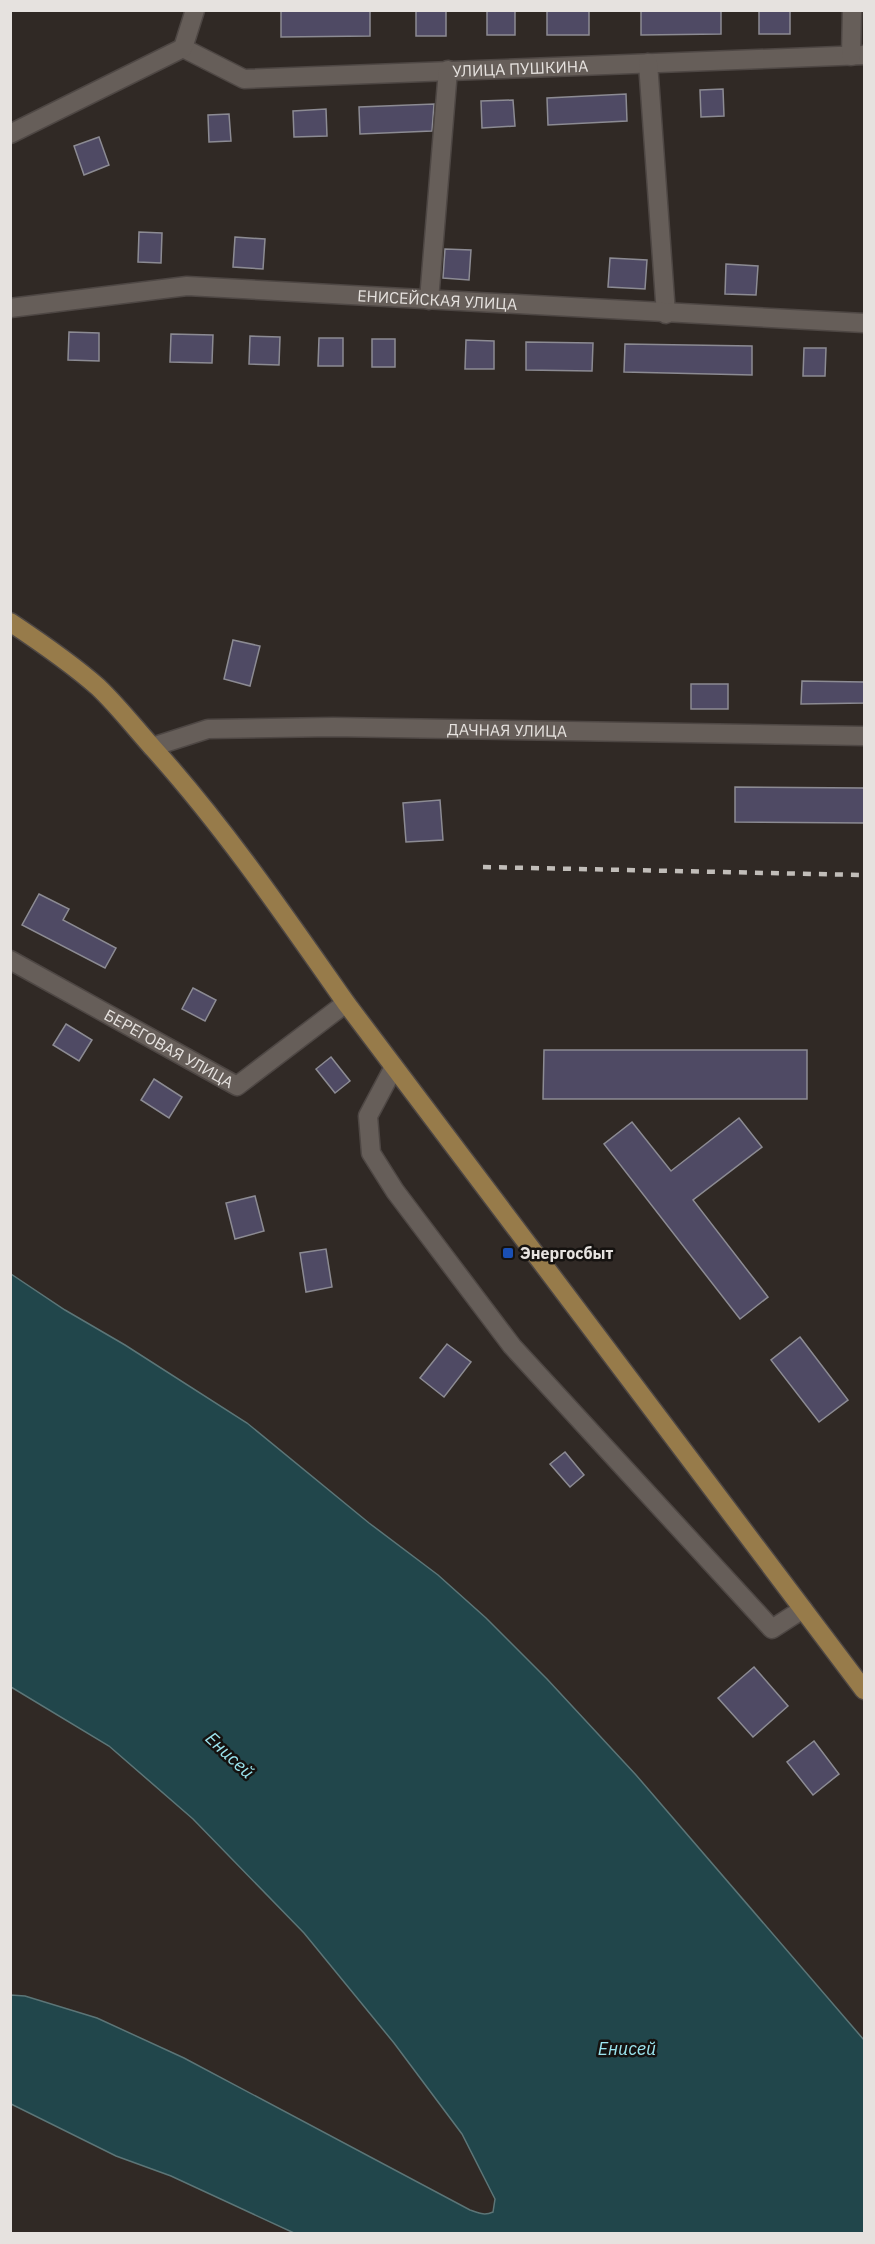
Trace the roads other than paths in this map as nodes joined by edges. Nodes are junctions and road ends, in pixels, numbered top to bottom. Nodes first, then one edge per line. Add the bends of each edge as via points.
1 (195, 10) edge
2 (852, 10) edge
3 (183, 48) junction
4 (858, 56) edge
5 (648, 63) junction
6 (448, 70) junction
7 (10, 134) edge
8 (429, 300) junction
9 (10, 308) edge
10 (666, 314) junction
11 (864, 323) edge
12 (10, 622) edge
13 (864, 736) edge
14 (152, 747) junction
15 (10, 960) edge
16 (346, 1003) junction
17 (394, 1067) junction
18 (803, 1609) junction
19 (864, 1690) edge

1 - 3 street
2 - 4 street
3 - 6 street, УЛИЦА ПУШКИНА via 244,79
3 - 7 street
4 - 5 street, УЛИЦА ПУШКИНА
5 - 6 street, УЛИЦА ПУШКИНА
5 - 10 street
6 - 8 street
8 - 9 street, ЕНИСЕЙСКАЯ УЛИЦА via 187,286
8 - 10 street, ЕНИСЕЙСКАЯ УЛИЦА
10 - 11 street, ЕНИСЕЙСКАЯ УЛИЦА
12 - 14 main road via 99,688
13 - 14 street, ДАЧНАЯ УЛИЦА via 255,728 208,729
14 - 16 main road via 215,821
15 - 16 street, БЕРЕГОВАЯ УЛИЦА via 237,1086
16 - 17 main road
17 - 18 main road
17 - 18 street via 368,1116 371,1154 498,1328 772,1629
18 - 19 main road

